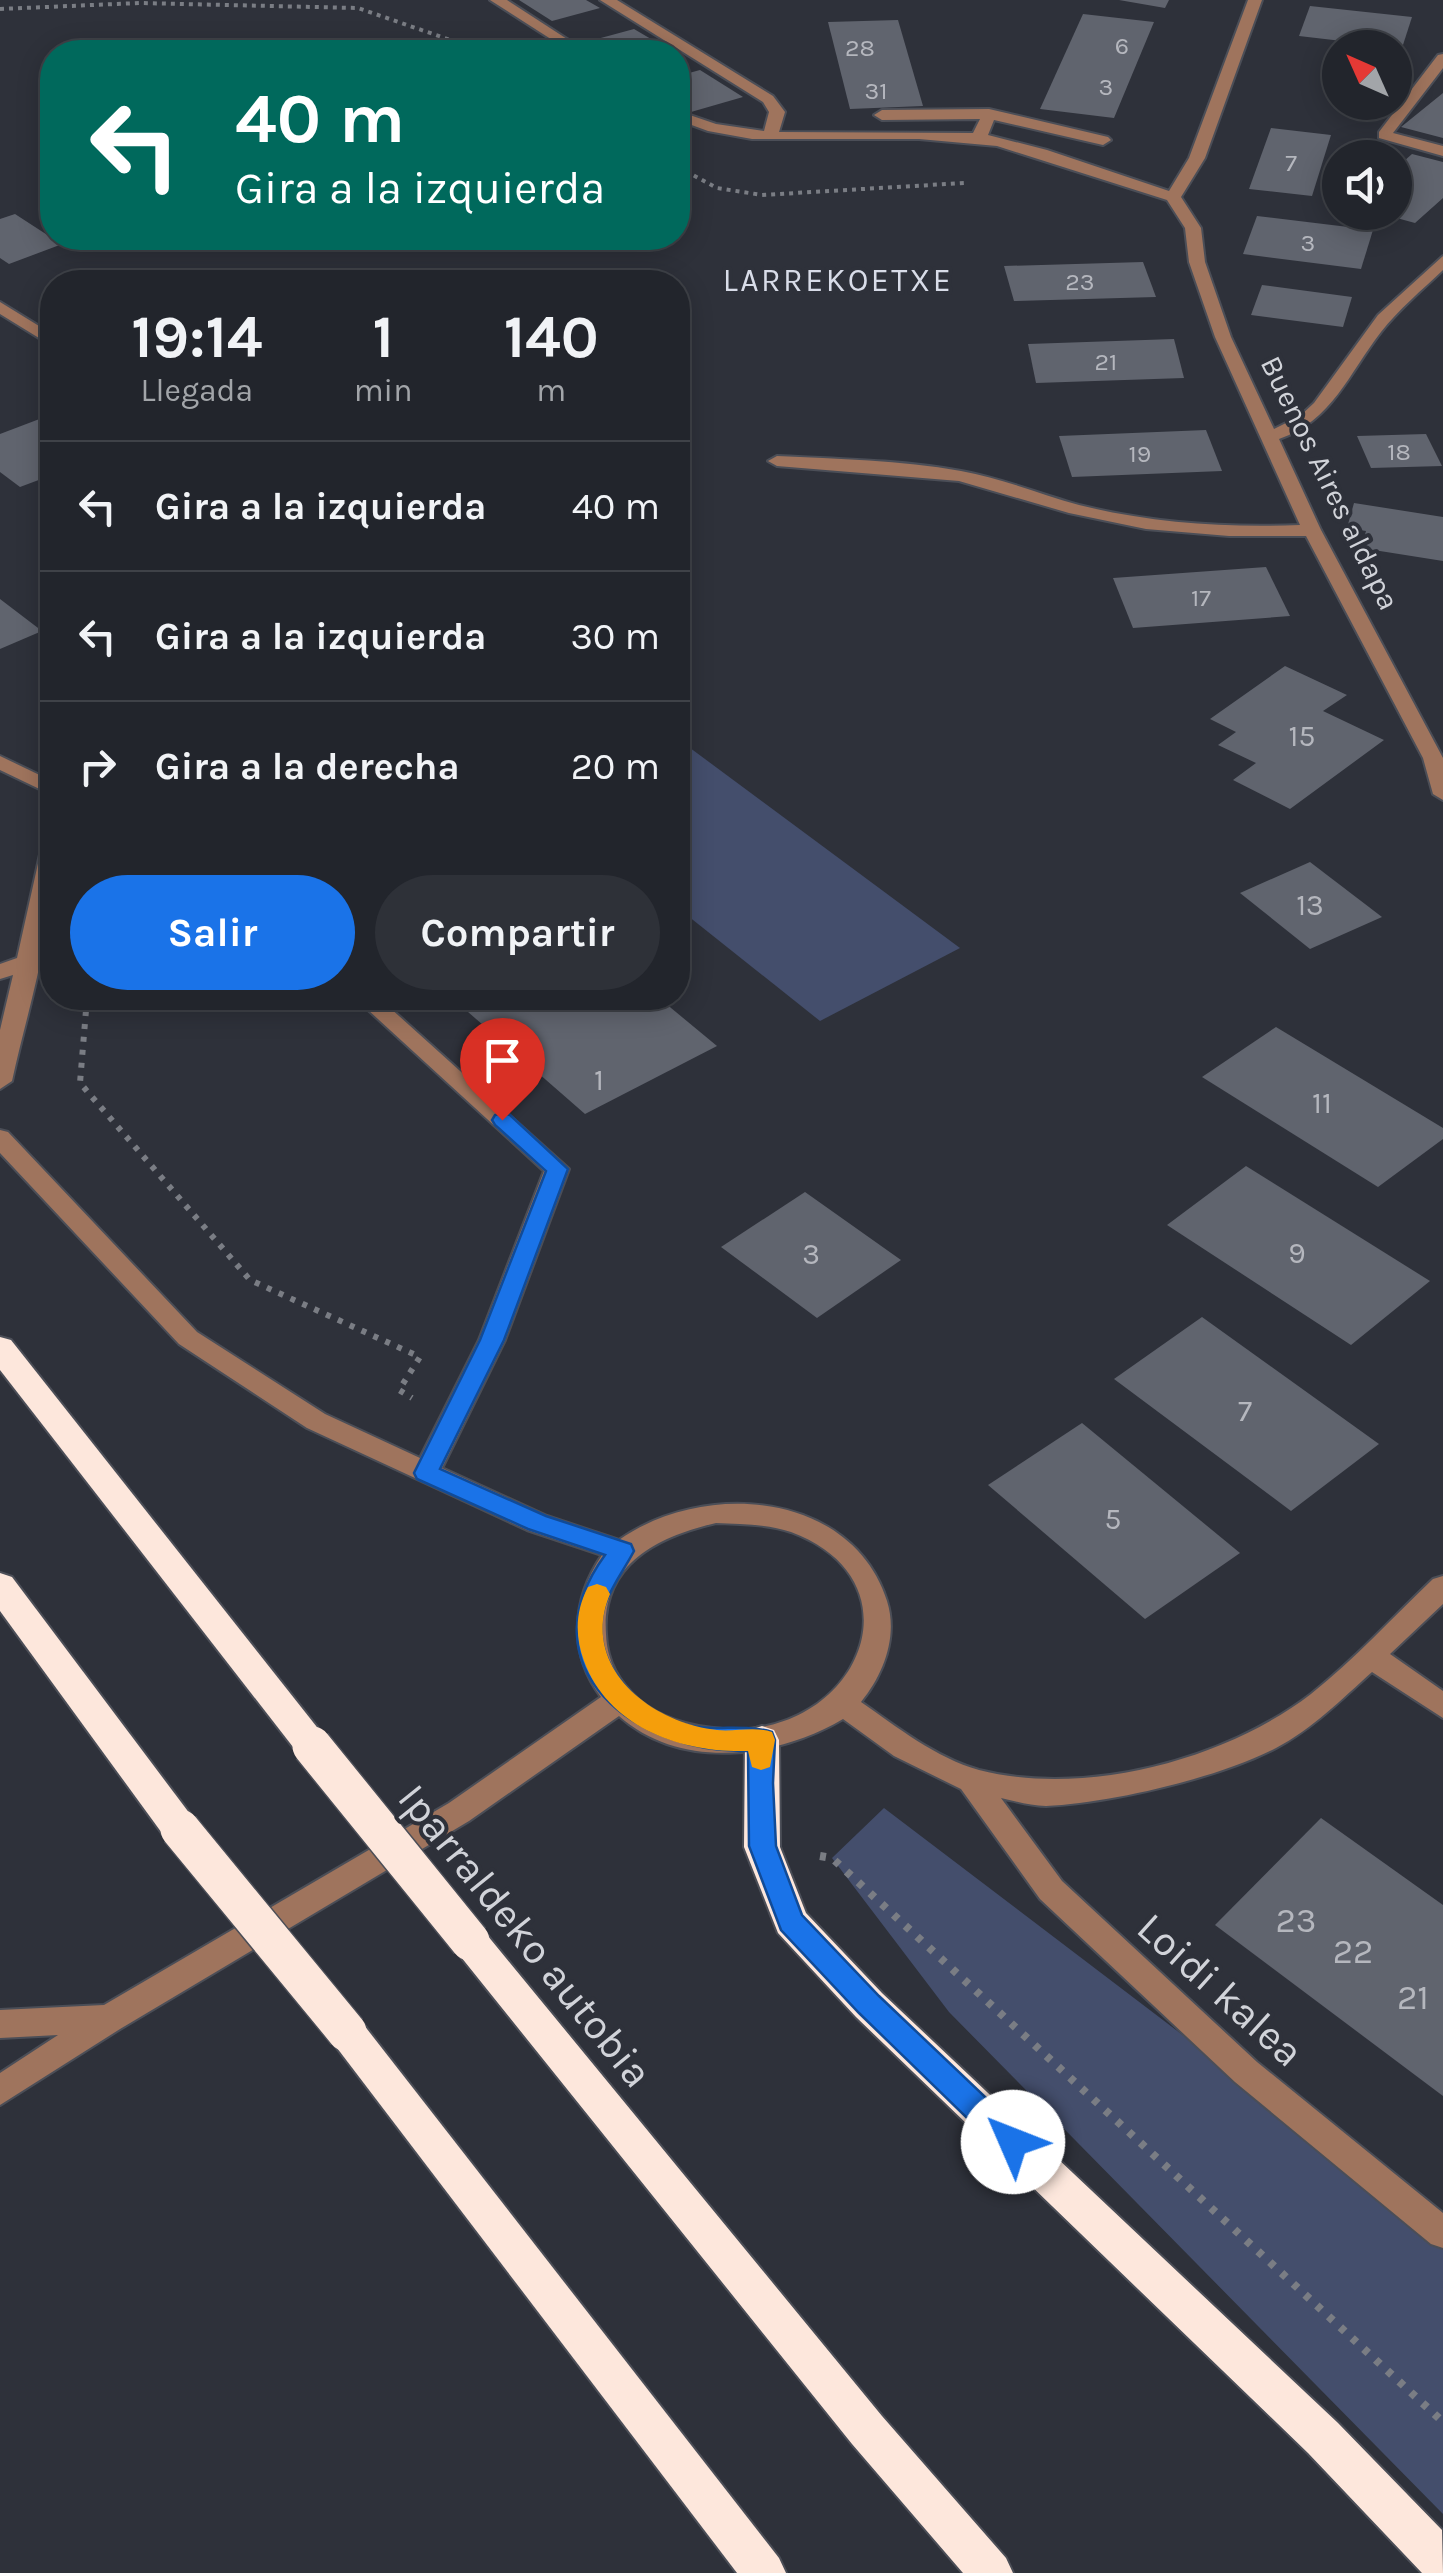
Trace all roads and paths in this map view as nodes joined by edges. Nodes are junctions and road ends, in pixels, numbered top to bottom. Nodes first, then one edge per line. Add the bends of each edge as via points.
1 (497, 0) edge
2 (607, 0) edge
3 (1255, 0) edge
4 (221, 2) edge
5 (0, 9) edge
6 (450, 40) edge
7 (561, 40) edge
8 (672, 40) edge
9 (690, 51) edge
10 (1443, 58) edge
11 (988, 114) junction
12 (882, 115) dead end
13 (690, 119) edge
14 (771, 135) junction
15 (978, 138) junction
16 (1103, 140) dead end
17 (1443, 151) edge
18 (690, 177) edge
19 (980, 181) dead end
20 (1173, 197) junction
21 (1443, 260) edge
22 (0, 306) edge
23 (40, 333) edge
24 (1270, 436) junction
25 (777, 460) dead end
26 (1312, 530) junction
27 (0, 762) edge
28 (40, 783) edge
29 (1443, 794) edge
30 (40, 908) edge
31 (29, 961) junction
32 (0, 972) edge
33 (85, 1010) edge
34 (379, 1010) edge
35 (0, 1081) edge
36 (0, 1138) edge
37 (0, 1348) edge
38 (452, 1420) junction
39 (426, 1473) junction
40 (622, 1551) junction
41 (0, 1586) edge
42 (1443, 1586) edge
43 (1372, 1657) junction
44 (619, 1700) junction
45 (843, 1704) junction
46 (1443, 1706) edge
47 (762, 1740) junction
48 (971, 1780) junction
49 (832, 1858) dead end
50 (109, 2019) junction
51 (0, 2024) edge
52 (0, 2091) edge
53 (1443, 2233) edge
54 (1443, 2422) edge
55 (1443, 2566) edge
56 (764, 2573) edge
57 (991, 2573) edge

1 - 7 street
2 - 8 street
3 - 20 street via 1197,158
4 - 5 path
4 - 6 path via 358,8
9 - 14 street via 768,99 777,112
10 - 17 street via 1384,135
11 - 12 street
11 - 15 street
11 - 16 street
13 - 14 street
14 - 15 street
15 - 20 street
18 - 19 path via 728,192 762,195
20 - 24 street, Buenos Aires aldapa via 1193,228 1197,262 1223,338
21 - 24 street via 1377,325 1314,416 1294,431
22 - 23 street
24 - 26 street, Buenos Aires aldapa
25 - 26 street via 963,476 1094,514 1193,528
26 - 29 street, Buenos Aires aldapa via 1433,758
27 - 28 street
30 - 31 street
31 - 32 street
31 - 35 street
33 - 38 path via 80,1083 250,1280 420,1357 398,1390
34 - 38 street via 557,1169 492,1340
36 - 39 street via 188,1338 316,1421
37 - 57 highway, Iparraldeko autobia, bridge via 312,1746 867,2430
38 - 39 street
39 - 40 street via 537,1523
40 - 44 street via 591,1609 590,1643
40 - 45 street via 674,1522 716,1513 799,1524 825,1537 858,1566 878,1606 870,1669
41 - 56 highway, bridge via 180,1829 347,2032
42 - 43 street
43 - 46 street
43 - 48 street, Loidi kalea via 1264,1740 1187,1768 1042,1794
44 - 47 street via 672,1732
44 - 50 street via 459,1812
45 - 47 street via 804,1728
45 - 48 street, Loidi kalea via 904,1748
47 - 55 highway via 762,1846 791,1922 1324,2438
48 - 53 street, Loidi kalea via 1051,1890 1246,2072
49 - 54 path
50 - 51 street
50 - 52 street

